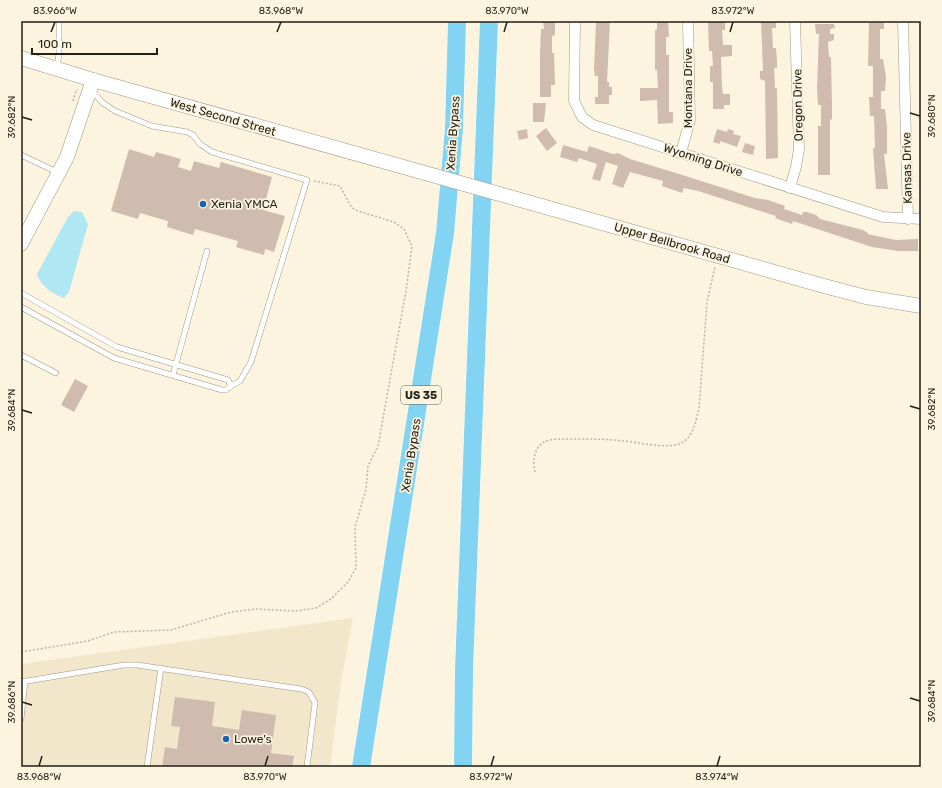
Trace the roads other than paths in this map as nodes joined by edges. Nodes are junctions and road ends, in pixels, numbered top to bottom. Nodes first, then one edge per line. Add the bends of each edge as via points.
1 (58, 21) edge
2 (457, 21) edge
3 (489, 21) edge
4 (575, 21) edge
5 (688, 21) edge
6 (796, 21) edge
7 (903, 21) edge
8 (21, 58) edge
9 (57, 70) junction
10 (91, 85) junction
11 (682, 153) junction
12 (21, 155) edge
13 (60, 173) junction
14 (425, 173) joint
15 (790, 188) junction
16 (908, 219) junction
17 (921, 219) edge
18 (21, 244) edge
19 (207, 251) dead end
20 (21, 293) edge
21 (921, 306) edge
22 (21, 307) edge
23 (106, 341) junction
24 (101, 352) junction
25 (21, 355) edge
26 (176, 364) junction
27 (56, 373) dead end
28 (173, 376) junction
29 (231, 386) junction
30 (161, 668) junction
31 (23, 681) edge
32 (21, 719) edge
33 (368, 719) junction
34 (147, 767) edge
35 (307, 767) edge
36 (357, 767) edge
37 (361, 767) edge
38 (463, 767) edge

1 - 9 lane
2 - 33 highway, Xenia Bypass / US 35 via 454,128 446,233
3 - 38 highway via 464,669
4 - 11 street, Wyoming Drive via 574,100 582,117 593,125
5 - 11 street, Montana Drive via 690,120
6 - 15 street, Oregon Drive via 799,149
7 - 16 street, Kansas Drive
8 - 9 main road, West Second Street
9 - 10 main road, West Second Street
10 - 13 main road
10 - 14 main road, West Second Street
10 - 29 lane via 103,103 133,120 187,132 212,152 307,180 251,362 240,381
11 - 15 street, Wyoming Drive
12 - 13 lane
13 - 18 main road
14 - 21 main road, Upper Bellbrook Road, bridge via 866,297
15 - 16 street, Wyoming Drive via 883,217
16 - 17 street, Wyoming Drive
19 - 26 lane
20 - 23 lane
22 - 24 lane
23 - 24 lane
23 - 26 lane via 117,347
24 - 28 lane
25 - 27 lane
26 - 28 lane
26 - 29 lane via 228,380
28 - 29 lane via 222,390
30 - 31 lane via 124,665
30 - 34 lane
30 - 35 lane via 309,692 316,703
31 - 32 lane
33 - 36 highway
33 - 37 highway, Xenia Bypass / US 35

